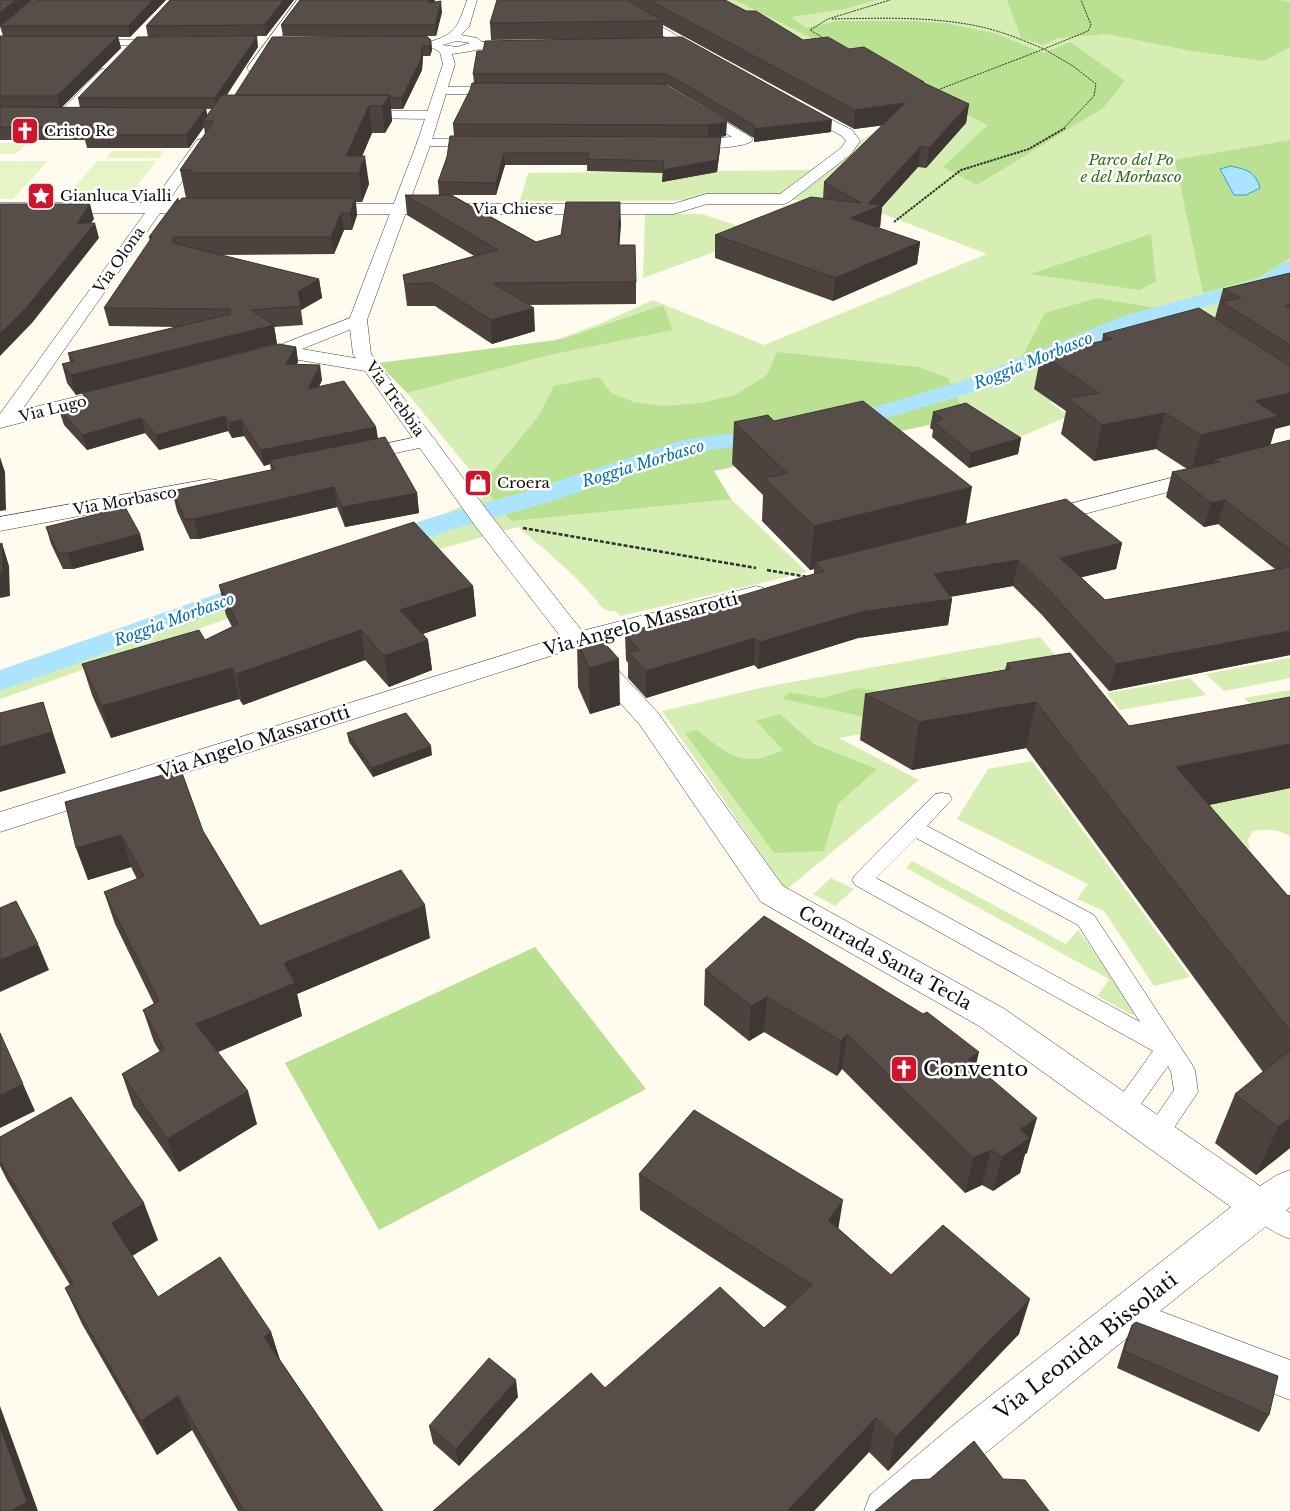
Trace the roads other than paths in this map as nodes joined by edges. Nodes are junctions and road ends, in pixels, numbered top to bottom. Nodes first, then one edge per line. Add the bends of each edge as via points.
1 (302, 0) edge
2 (472, 0) edge
3 (607, 0) edge
4 (463, 27) junction
5 (147, 28) edge
6 (67, 43) edge
7 (133, 43) junction
8 (182, 43) edge
9 (264, 43) junction
10 (288, 43) edge
11 (656, 43) edge
12 (684, 43) junction
13 (436, 44) junction
14 (473, 44) junction
15 (718, 62) edge
16 (449, 64) junction
17 (248, 75) edge
18 (441, 91) junction
19 (520, 91) edge
20 (787, 100) edge
21 (682, 101) edge
22 (432, 114) junction
23 (85, 115) edge
24 (337, 115) edge
25 (211, 130) edge
26 (424, 143) junction
27 (502, 144) edge
28 (669, 144) edge
29 (0, 208) edge
30 (156, 208) junction
31 (224, 208) edge
32 (302, 209) edge
33 (399, 209) junction
34 (358, 320) junction
35 (281, 351) junction
36 (243, 361) edge
37 (371, 366) junction
38 (138, 387) edge
39 (3, 422) edge
40 (426, 441) junction
41 (338, 459) edge
42 (1232, 469) edge
43 (232, 480) edge
44 (0, 524) edge
45 (1020, 524) edge
46 (813, 578) edge
47 (576, 640) junction
48 (942, 799) dead end
49 (0, 822) edge
50 (914, 828) junction
51 (1168, 1048) junction
52 (1122, 1110) junction
53 (1156, 1134) junction
54 (1280, 1207) edge
55 (1123, 1316) junction
56 (1290, 1380) edge
57 (886, 1511) edge

1 - 9 street
2 - 4 street
3 - 12 street
4 - 13 street
4 - 14 street
5 - 7 street
6 - 7 street
7 - 8 street
7 - 23 street via 61,115
9 - 10 street
9 - 17 street
11 - 12 street
12 - 15 street
13 - 14 street
13 - 16 street
14 - 16 street
16 - 18 street, Via Trebbia
18 - 19 street
18 - 22 street, Via Trebbia
20 - 33 street, Via Chiese via 847,133 853,141 846,151 784,199 706,199 674,209
21 - 28 street via 746,140
22 - 24 street
22 - 26 street, Via Trebbia
25 - 30 street, Via Olona
26 - 27 street
26 - 33 street, Via Trebbia
29 - 30 street
30 - 31 street
30 - 39 street, Via Olona
32 - 33 street, Via Chiese
33 - 34 street, Via Trebbia
34 - 35 street
34 - 37 street, Via Trebbia via 362,354
35 - 36 street
35 - 37 street
37 - 40 street, Via Trebbia
38 - 39 street, Via Lugo
40 - 41 street
40 - 47 street, Via Trebbia
42 - 45 street
43 - 44 street, Via Morbasco
46 - 47 street, Via Angelo Massarotti
47 - 49 street, Via Angelo Massarotti
47 - 52 street, Contrada Santa Tecla via 649,719 772,894 991,1018
48 - 50 lane
50 - 51 lane via 1086,920
50 - 51 lane via 862,880
51 - 52 lane
51 - 53 lane via 1183,1070 1186,1092
52 - 53 street, Contrada Santa Tecla
53 - 54 street, Contrada Santa Tecla
54 - 55 street, Via Leonida Bissolati
55 - 56 street
55 - 57 street, Via Leonida Bissolati via 979,1456

